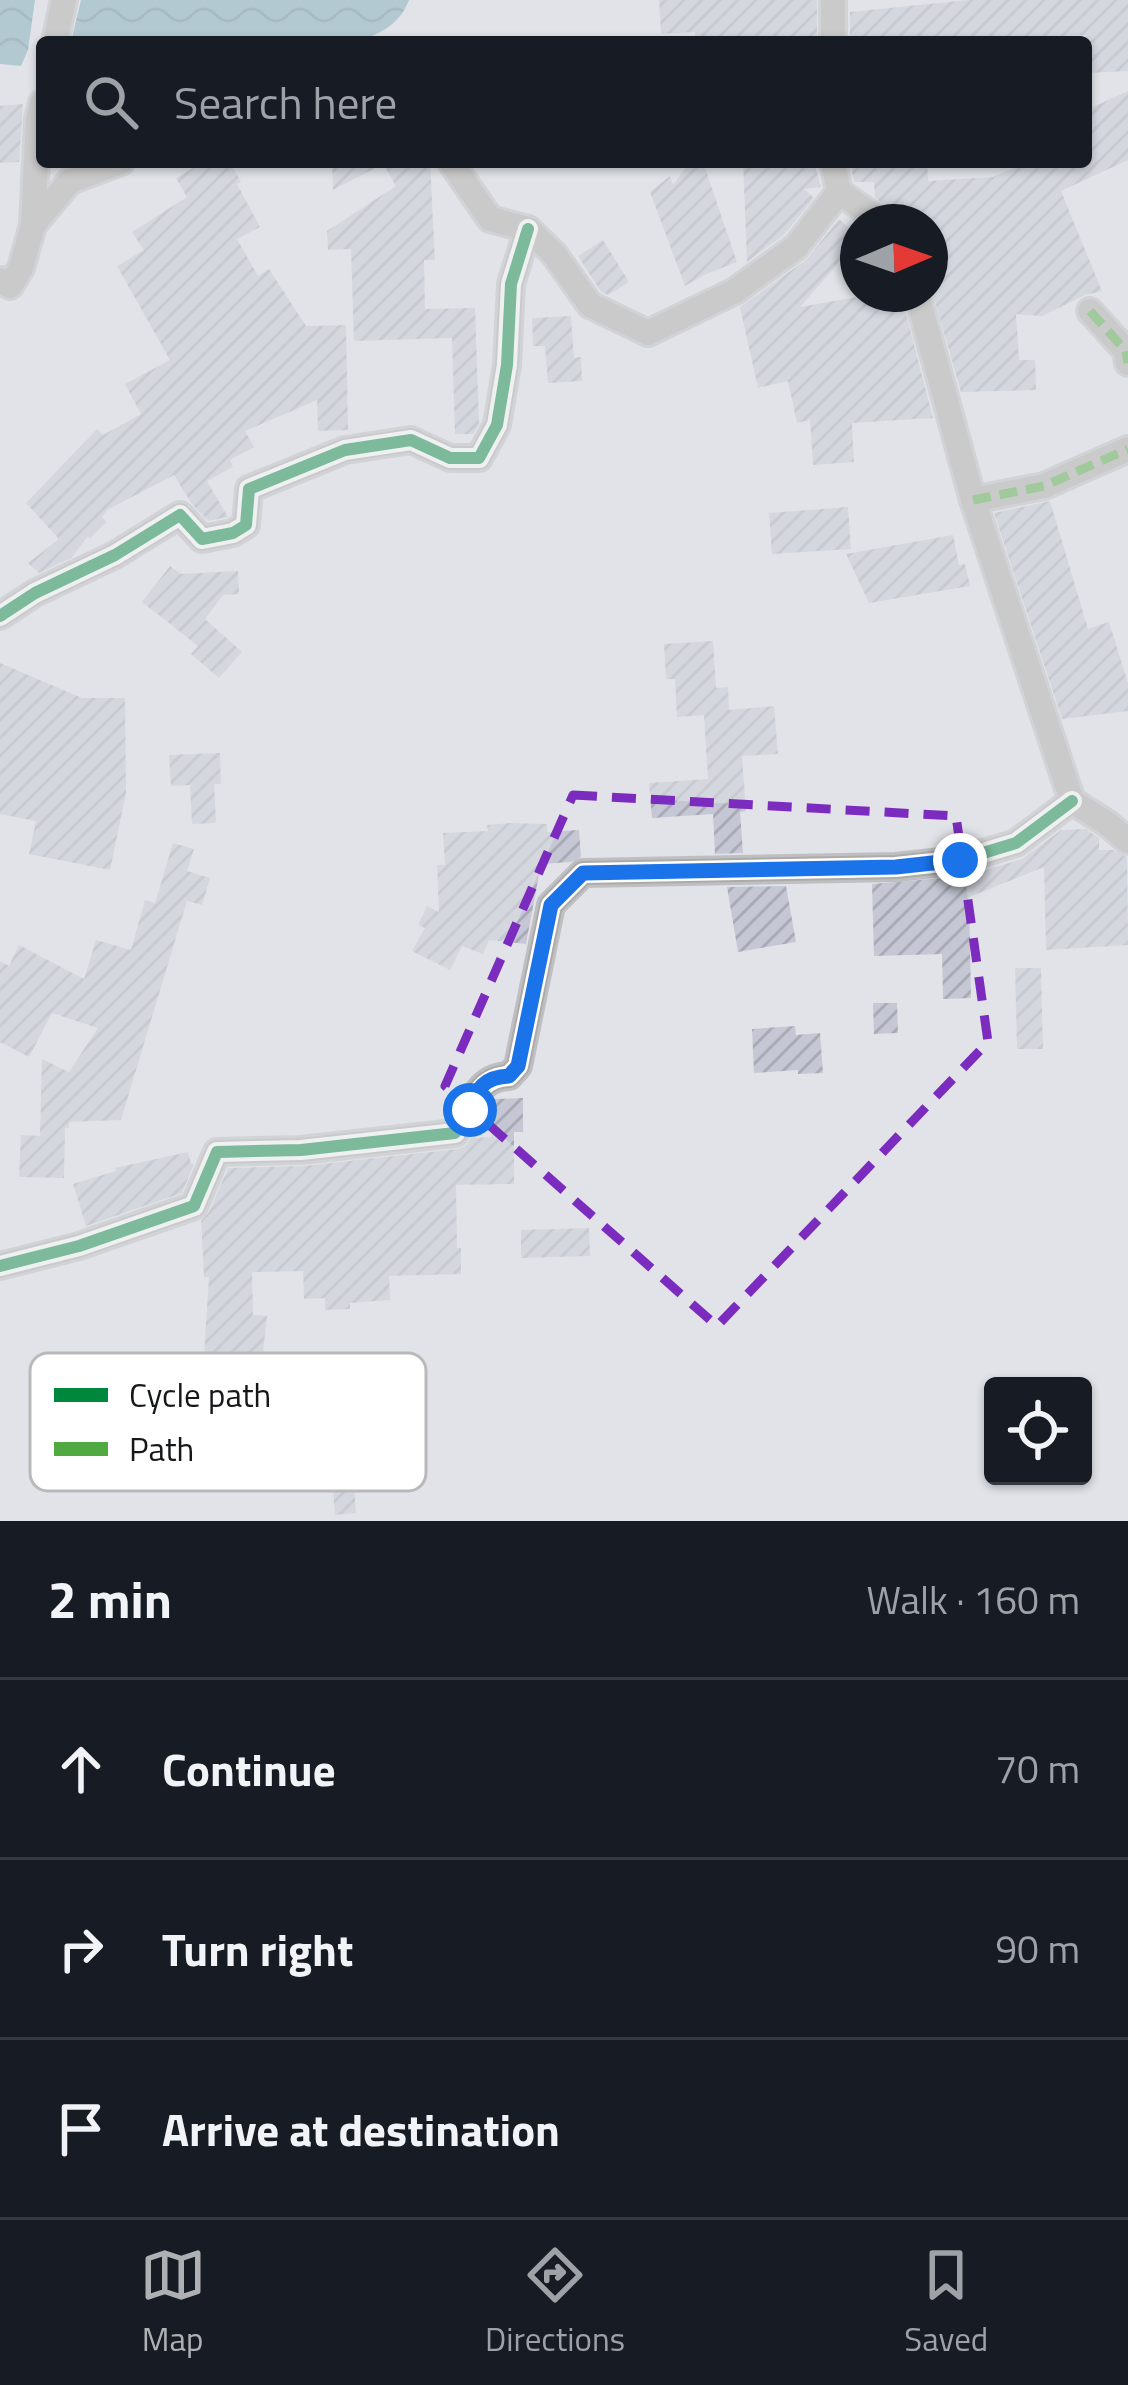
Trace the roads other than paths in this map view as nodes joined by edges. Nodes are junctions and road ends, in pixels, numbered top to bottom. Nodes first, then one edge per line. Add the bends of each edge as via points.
1 (64, 0) edge
2 (833, 0) edge
3 (56, 36) edge
4 (832, 36) edge
5 (36, 161) edge
6 (106, 168) edge
7 (455, 168) edge
8 (834, 168) edge
9 (839, 192) junction
10 (856, 204) edge
11 (33, 225) junction
12 (528, 229) junction
13 (0, 280) edge
14 (1090, 311) dead end
15 (921, 312) edge
16 (1128, 363) edge
17 (1128, 449) edge
18 (973, 500) junction
19 (0, 616) edge
20 (1072, 801) junction
21 (1128, 842) edge
22 (0, 1266) edge

1 - 3 street
2 - 4 street
5 - 11 street
6 - 11 street via 70,182
7 - 12 street via 490,219
8 - 9 street
9 - 10 street
9 - 12 street via 796,248 735,291 648,333 590,305
11 - 13 street via 21,268 10,286
12 - 19 street via 511,284 497,425 479,458 450,458 411,440 344,450 249,489 246,525 233,533 202,539 180,515
14 - 16 street
15 - 18 street
17 - 18 street via 1043,486
18 - 20 street
20 - 21 street
20 - 22 street via 1016,843 960,860 583,873 551,905 518,1066 476,1090 455,1133 217,1152 194,1206

